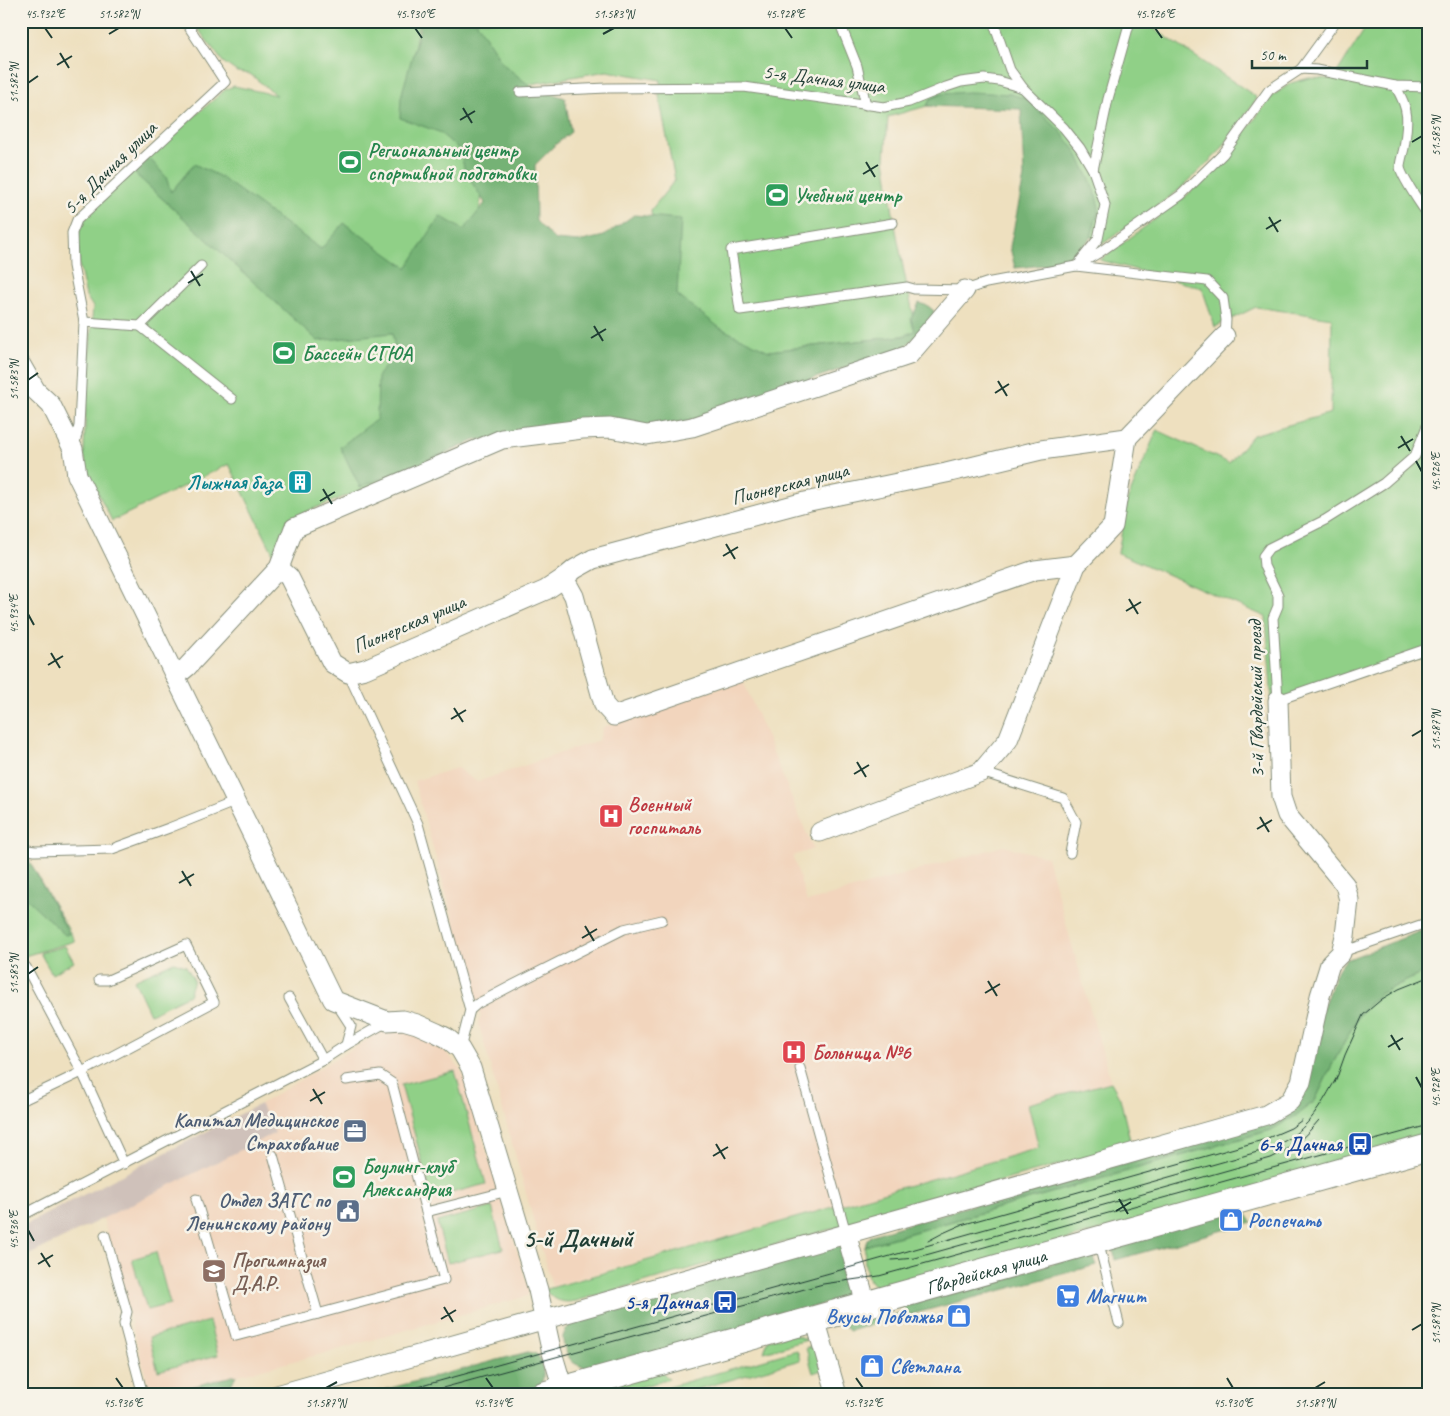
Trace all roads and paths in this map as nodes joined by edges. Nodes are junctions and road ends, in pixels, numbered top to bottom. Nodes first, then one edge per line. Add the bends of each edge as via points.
1 (185, 21) edge
2 (839, 21) edge
3 (993, 21) edge
4 (1130, 21) edge
5 (1336, 21) edge
6 (1301, 69) junction
7 (1395, 86) junction
8 (1429, 87) edge
9 (1023, 88) junction
10 (520, 92) dead end
11 (866, 105) junction
12 (1093, 170) junction
13 (1429, 217) edge
14 (893, 223) dead end
15 (201, 266) dead end
16 (1076, 266) junction
17 (965, 290) junction
18 (84, 322) junction
19 (140, 326) junction
20 (1225, 336) joint
21 (21, 365) edge
22 (29, 392) edge
23 (232, 399) dead end
24 (1429, 421) edge
25 (1127, 438) junction
26 (74, 449) junction
27 (1076, 566) junction
28 (279, 568) junction
29 (564, 578) junction
30 (1429, 648) edge
31 (348, 673) junction
32 (176, 676) junction
33 (1278, 700) junction
34 (981, 772) junction
35 (237, 801) junction
36 (820, 832) dead end
37 (21, 849) edge
38 (1070, 853) dead end
39 (662, 920) dead end
40 (1429, 922) edge
41 (1341, 952) junction
42 (26, 967) dead end
43 (99, 980) dead end
44 (289, 998) dead end
45 (333, 1000) junction
46 (470, 1010) junction
47 (387, 1021) junction
48 (346, 1044) junction
49 (460, 1049) junction
50 (323, 1060) junction
51 (800, 1068) dead end
52 (82, 1072) junction
53 (346, 1080) dead end
54 (21, 1101) edge
55 (1429, 1147) edge
56 (273, 1156) dead end
57 (124, 1164) junction
58 (508, 1190) junction
59 (196, 1199) dead end
60 (426, 1212) junction
61 (21, 1216) edge
62 (846, 1233) junction
63 (105, 1235) dead end
64 (1098, 1240) junction
65 (866, 1304) junction
66 (318, 1314) junction
67 (544, 1319) junction
68 (815, 1319) junction
69 (1119, 1323) dead end
70 (553, 1392) edge
71 (143, 1395) edge
72 (277, 1395) edge
73 (837, 1395) edge

1 - 18 lane, 5-я Дачная улица via 225,82 77,220 72,233 73,266
2 - 11 lane via 857,66
3 - 9 lane via 1010,70
4 - 12 lane via 1108,99
5 - 6 lane
6 - 7 lane
6 - 16 lane via 1269,90 1223,154 1182,195
7 - 8 lane
7 - 13 lane via 1408,115 1400,167
9 - 11 lane, 5-я Дачная улица via 984,79 961,82 909,102 884,107
9 - 12 lane, 5-я Дачная улица via 1064,128
10 - 11 lane, 5-я Дачная улица via 744,86
12 - 16 lane, 5-я Дачная улица via 1105,206 1098,239
14 - 17 lane via 731,250 740,310 907,288
15 - 19 lane
16 - 17 lane
16 - 20 lane via 1207,281 1222,298
17 - 28 street via 909,356 692,427 647,435 610,428 502,439 294,528
18 - 19 lane
18 - 26 lane, 5-я Дачная улица via 79,426
19 - 23 lane
20 - 25 street
21 - 22 street
22 - 26 street via 51,405
24 - 33 lane, 3-й Гвардейский проезд via 1415,456 1384,483 1325,520 1269,548 1263,556 1264,566 1278,595 1273,618
25 - 27 street via 1113,526
25 - 29 street, Пионерская улица via 1041,450 805,502 593,559
26 - 32 street via 77,475
27 - 29 street via 1035,570 614,716 604,705 574,596
27 - 34 street via 1008,740
28 - 31 street via 289,577 332,663
28 - 32 street
29 - 31 street, Пионерская улица via 546,590 365,669
30 - 33 lane
31 - 46 lane via 418,824
32 - 35 street
33 - 41 street, 3-й Гвардейский проезд via 1281,797 1287,815 1345,885 1349,900
34 - 36 street
34 - 38 lane via 1063,798 1076,822
35 - 37 lane via 112,849
35 - 45 street
39 - 46 lane via 624,930 513,984
40 - 41 lane
41 - 62 street via 1330,964 1320,996 1301,1082 1290,1100 1266,1115
42 - 52 lane
43 - 52 lane via 108,980 186,945 214,1002
44 - 50 lane
45 - 47 street
45 - 48 lane via 351,1026
46 - 49 lane
47 - 48 lane
47 - 49 street via 403,1020 417,1024 447,1038
48 - 50 lane
49 - 58 street via 472,1068
50 - 57 lane
51 - 62 lane
52 - 54 lane
52 - 57 lane
53 - 60 lane via 380,1075 392,1082
55 - 64 street, Гвардейская улица
56 - 66 lane
57 - 61 lane
58 - 60 lane
58 - 67 street
59 - 66 lane via 236,1336
60 - 66 lane via 444,1280
62 - 65 street
62 - 67 street
63 - 71 lane via 128,1312 124,1324
64 - 65 street, Гвардейская улица
64 - 69 lane
65 - 68 street, Гвардейская улица
67 - 70 street via 551,1349
67 - 72 street
68 - 70 street, Гвардейская улица
68 - 73 street

